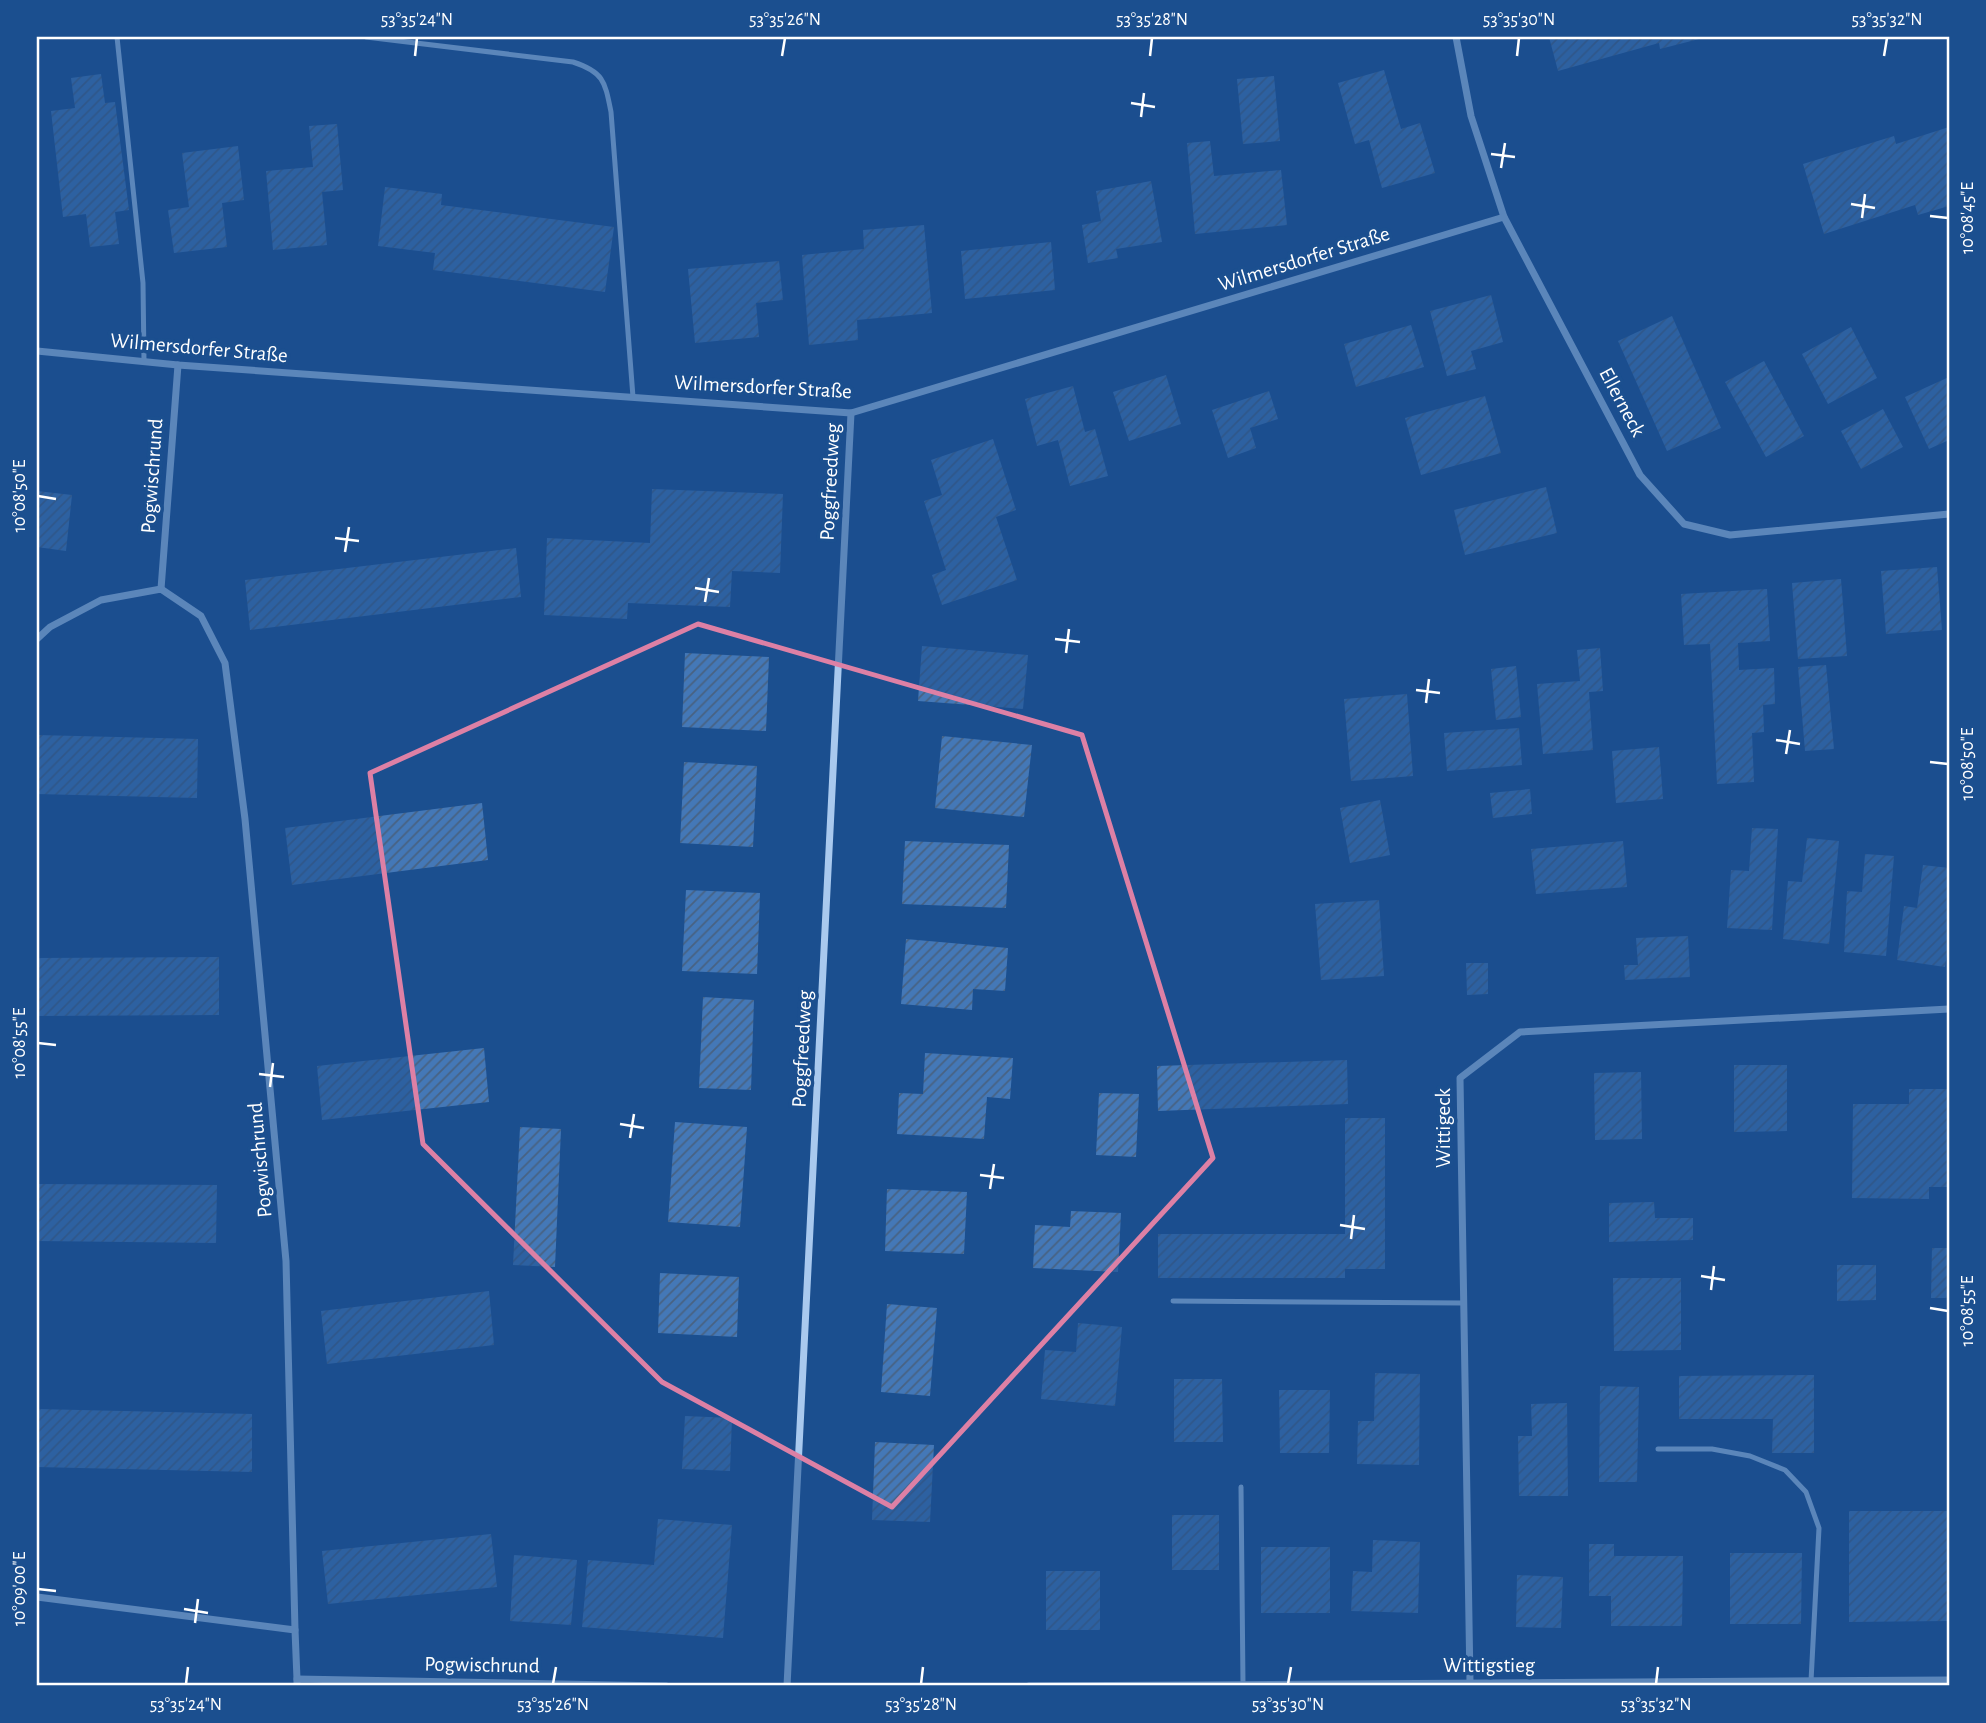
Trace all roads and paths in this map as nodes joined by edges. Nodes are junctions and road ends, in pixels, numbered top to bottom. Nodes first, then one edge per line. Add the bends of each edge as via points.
1 (117, 37) edge
2 (366, 37) edge
3 (1456, 37) edge
4 (1504, 217) junction
5 (37, 351) edge
6 (144, 361) junction
7 (178, 365) junction
8 (633, 397) junction
9 (851, 413) junction
10 (1949, 514) edge
11 (161, 589) junction
12 (37, 639) edge
13 (1949, 1009) edge
14 (1173, 1301) dead end
15 (1463, 1303) junction
16 (1658, 1449) dead end
17 (1241, 1487) dead end
18 (37, 1597) edge
19 (295, 1630) junction
20 (1949, 1680) edge
21 (1811, 1681) junction
22 (1470, 1682) junction
23 (297, 1683) edge
24 (1243, 1684) junction
25 (666, 1686) edge
26 (787, 1686) edge
27 (1029, 1686) edge

1 - 6 lane via 143,283
2 - 8 lane via 573,62 593,69 605,83
3 - 4 street, Ellerneck via 1471,116
4 - 9 street, Wilmersdorfer Straße
4 - 10 street, Ellerneck via 1640,475 1684,524 1730,535
5 - 6 street, Wilmersdorfer Straße
6 - 7 street, Wilmersdorfer Straße
7 - 8 street, Wilmersdorfer Straße
7 - 11 street, Pogwischrund
8 - 9 street, Wilmersdorfer Straße
9 - 26 street, Poggfreedweg
11 - 12 street via 101,600
11 - 19 street, Pogwischrund via 201,616 225,663 246,819 286,1261
13 - 15 street, Wittigeck via 1520,1032 1460,1078
14 - 15 lane
15 - 22 street, Wittigeck
16 - 21 lane via 1712,1449 1750,1456 1785,1470 1806,1492 1819,1528
17 - 24 lane
18 - 19 street
19 - 23 street, Pogwischrund
20 - 21 street, Wittigstieg
21 - 22 street, Wittigstieg
22 - 24 street, Wittigstieg
23 - 25 street, Pogwischrund
24 - 27 street, Wittigstieg

